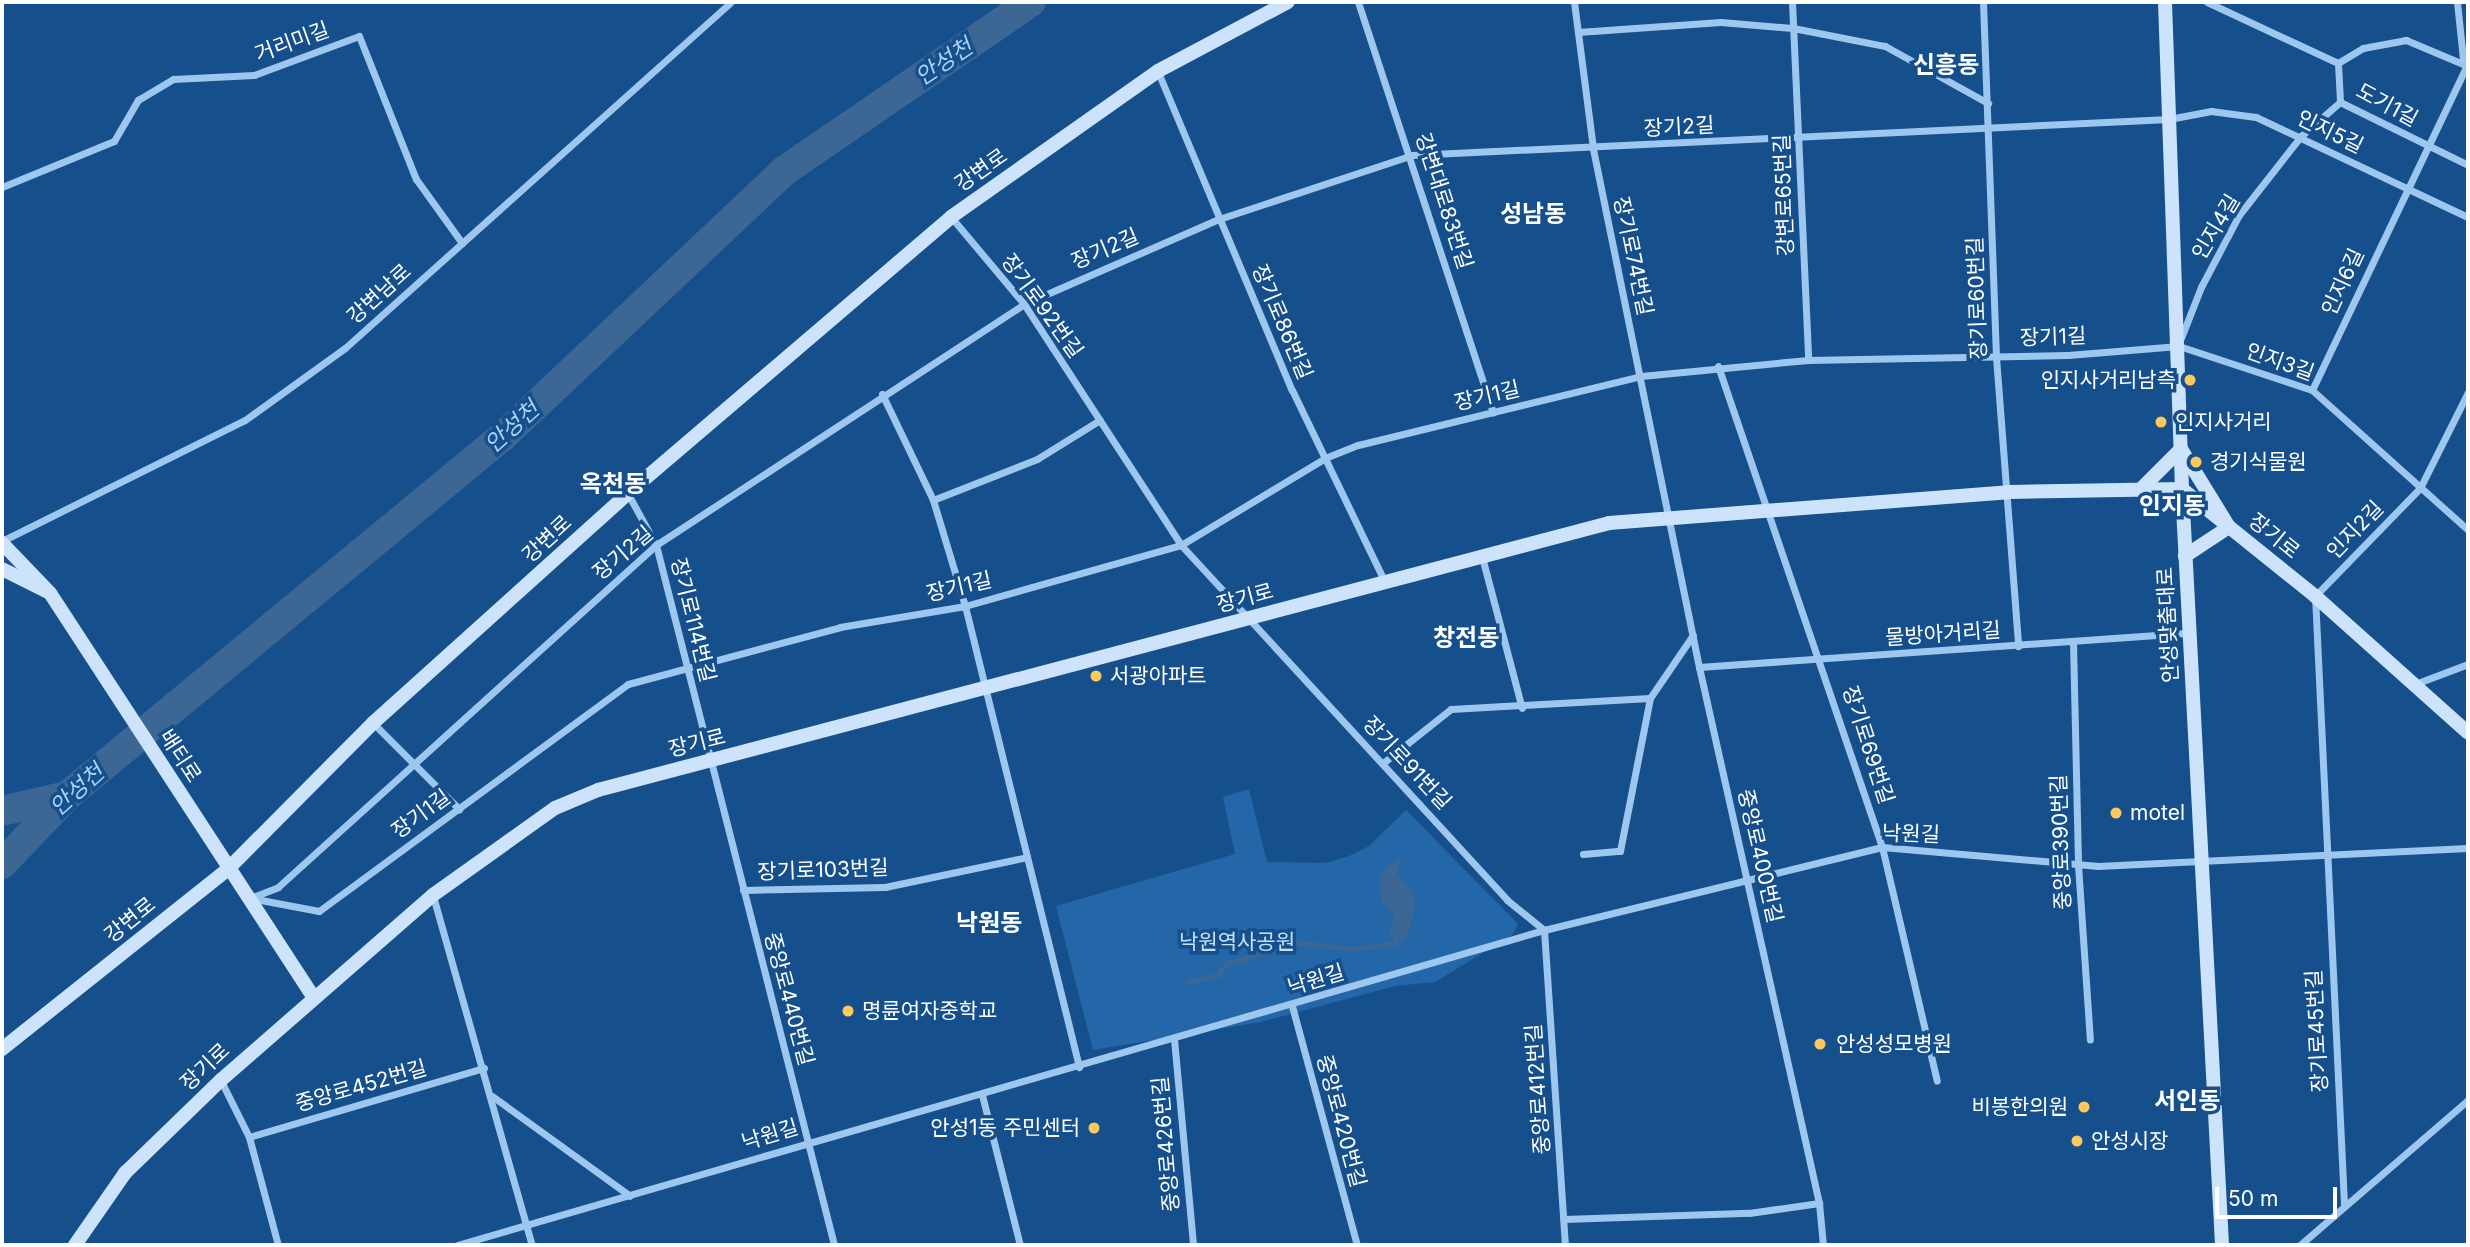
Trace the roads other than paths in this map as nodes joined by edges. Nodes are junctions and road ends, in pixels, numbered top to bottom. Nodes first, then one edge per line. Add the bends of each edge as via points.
1 (731, 2) edge
2 (1288, 2) edge
3 (1358, 2) edge
4 (1574, 2) edge
5 (1792, 2) edge
6 (1983, 2) edge
7 (2165, 2) edge
8 (2207, 2) edge
9 (2457, 2) edge
10 (1793, 28) junction
11 (1577, 32) junction
12 (2338, 63) junction
13 (2467, 64) edge
14 (1158, 71) junction
15 (2340, 102) junction
16 (1987, 103) junction
17 (2169, 119) junction
18 (1989, 127) junction
19 (2301, 136) junction
20 (1799, 139) junction
21 (2425, 145) junction
22 (1593, 149) junction
23 (1412, 155) junction
24 (2468, 165) edge
25 (2, 187) edge
26 (2405, 189) junction
27 (951, 216) junction
28 (2468, 217) edge
29 (1219, 219) junction
30 (461, 243) junction
31 (1024, 303) junction
32 (2179, 346) junction
33 (1996, 357) junction
34 (1808, 360) junction
35 (1718, 366) junction
36 (1641, 376) junction
37 (2312, 390) junction
38 (2468, 392) edge
39 (882, 394) junction
40 (1493, 412) junction
41 (1100, 420) junction
42 (2181, 449) junction
43 (1325, 458) junction
44 (2420, 488) junction
45 (2140, 489) junction
46 (2182, 489) junction
47 (2008, 492) junction
48 (627, 494) junction
49 (933, 500) junction
50 (1767, 508) junction
51 (1668, 515) junction
52 (2229, 527) junction
53 (2468, 530) edge
54 (2, 542) edge
55 (656, 545) junction
56 (1181, 545) junction
57 (2185, 556) junction
58 (1482, 557) junction
59 (2, 569) edge
60 (1385, 583) junction
61 (50, 593) junction
62 (2315, 596) junction
63 (965, 606) junction
64 (1246, 620) junction
65 (2189, 633) junction
66 (1693, 635) junction
67 (2073, 642) junction
68 (2018, 646) junction
69 (1822, 661) junction
70 (2468, 664) edge
71 (1699, 667) junction
72 (689, 668) junction
73 (2415, 684) junction
74 (985, 689) junction
75 (1650, 698) junction
76 (1522, 708) junction
77 (373, 723) junction
78 (2468, 733) edge
79 (709, 761) junction
80 (1383, 762) junction
81 (410, 763) junction
82 (459, 809) junction
83 (1882, 846) junction
84 (2468, 848) edge
85 (1583, 854) dead end
86 (2324, 856) junction
87 (1027, 857) junction
88 (224, 863) junction
89 (2199, 863) junction
90 (2078, 864) junction
91 (1747, 879) junction
92 (743, 890) junction
93 (433, 895) junction
94 (249, 898) junction
95 (1544, 930) junction
96 (314, 998) junction
97 (1292, 1006) junction
98 (1174, 1039) junction
99 (2090, 1040) dead end
100 (2, 1049) edge
101 (1079, 1067) junction
102 (484, 1068) junction
103 (221, 1080) junction
104 (1937, 1081) dead end
105 (982, 1095) junction
106 (492, 1096) junction
107 (2468, 1100) edge
108 (249, 1138) junction
109 (808, 1142) junction
110 (630, 1196) junction
111 (1819, 1203) junction
112 (2344, 1204) junction
113 (1564, 1219) junction
114 (527, 1224) junction
115 (75, 1245) edge
116 (278, 1245) edge
117 (457, 1245) edge
118 (532, 1245) edge
119 (834, 1245) edge
120 (1020, 1245) edge
121 (1193, 1245) edge
122 (1357, 1245) edge
123 (1565, 1245) edge
124 (1824, 1245) edge
125 (2222, 1245) edge
126 (2300, 1245) edge

1 - 30 street, 강변남로
2 - 14 main road, 강변로
3 - 23 street, 강변대로83번길
4 - 11 street, 장기로74번길
5 - 10 street, 강변로65번길
6 - 16 street, 장기로60번길
7 - 17 main road, 안성맞춤대로
8 - 12 street, 도기1길
9 - 13 street
10 - 11 street via 1721,22
10 - 16 street via 1885,46
10 - 20 street, 강변로65번길
11 - 22 street, 장기로74번길
12 - 13 street via 2363,48 2406,40
12 - 15 street, 도기1길
13 - 21 street, 인지6길
14 - 27 main road, 강변로
14 - 29 street, 장기로86번길
15 - 19 street, 인지4길
15 - 21 street, 도기1길
16 - 18 street, 장기로60번길
17 - 18 street, 장기2길
17 - 19 street, 인지5길 via 2211,111
17 - 32 main road, 안성맞춤대로
18 - 20 street, 장기2길
18 - 33 street, 장기로60번길
19 - 26 street, 인지5길
19 - 32 street, 인지4길 via 2239,215 2200,287
20 - 22 street, 장기2길
20 - 34 street, 강변로65번길
21 - 24 street, 도기1길
21 - 26 street, 인지6길
22 - 23 street, 장기2길
22 - 36 street, 장기로74번길
23 - 29 street, 장기2길
23 - 40 street, 강변대로83번길
25 - 30 street, 거리미길 via 114,141 138,100 173,79 254,75 359,36 416,179
26 - 28 street, 인지5길
26 - 37 street, 인지6길
27 - 31 street, 장기로92번길
27 - 48 main road, 강변로
29 - 31 street, 장기2길
29 - 43 street, 장기로86번길
30 - 54 street, 강변남로 via 345,348 245,420
31 - 39 street, 장기2길
31 - 41 street, 장기로92번길
32 - 33 street, 장기1길
32 - 37 street, 인지3길
32 - 42 main road, 안성맞춤대로
33 - 34 street, 장기1길
33 - 47 street, 장기로60번길
34 - 35 street, 장기1길
35 - 36 street, 장기1길
35 - 50 street
36 - 40 street, 장기1길
36 - 51 street, 장기로74번길
37 - 44 street, 인지3길
38 - 44 street, 인지2길
39 - 49 street
39 - 55 street, 장기2길
40 - 43 street, 장기1길
41 - 49 street via 1037,459
41 - 56 street, 장기로92번길
42 - 45 main road
42 - 46 main road, 안성맞춤대로
42 - 52 main road
43 - 56 street, 장기1길
43 - 60 street, 장기로86번길
44 - 53 street
44 - 62 street, 인지2길
45 - 46 main road, 장기로
45 - 47 main road, 장기로
46 - 52 main road, 장기로
46 - 57 main road, 안성맞춤대로
47 - 50 main road, 장기로
47 - 68 street
48 - 55 street, 장기로114번길
48 - 77 main road, 강변로
49 - 63 street
50 - 51 main road, 장기로
50 - 69 street, 장기로69번길
51 - 58 main road, 장기로 via 1609,523
51 - 66 street, 중앙로400번길
52 - 57 main road
52 - 62 main road, 장기로
54 - 61 main road, 배티로
55 - 72 street, 장기로114번길
55 - 81 street, 장기2길
56 - 63 street, 장기1길
56 - 64 street, 장기로92번길
57 - 65 main road, 안성맞춤대로
58 - 60 main road, 장기로
58 - 76 street
59 - 61 main road
60 - 64 main road, 장기로
61 - 88 main road, 배티로
62 - 73 main road, 장기로
62 - 86 street, 장기로45번길
63 - 72 street, 장기1길 via 840,627
63 - 74 street
64 - 74 main road, 장기로
64 - 80 street, 장기로91번길
65 - 67 street, 물방아거리길
65 - 89 main road, 안성맞춤대로
66 - 71 street, 중앙로400번길
66 - 75 street
67 - 68 street, 물방아거리길
67 - 90 street, 중앙로390번길
68 - 69 street, 물방아거리길
69 - 71 street, 물방아거리길
69 - 83 street, 장기로69번길
70 - 73 street
71 - 91 street, 중앙로400번길
72 - 79 street, 장기로114번길
72 - 82 street, 장기1길 via 628,684
73 - 78 main road, 장기로
74 - 79 main road, 장기로
74 - 87 street
75 - 76 street
75 - 85 street via 1620,851
76 - 80 street via 1451,709
77 - 81 street
77 - 88 main road, 강변로
79 - 92 street, 중앙로440번길
79 - 93 main road, 장기로 via 598,790 555,808
80 - 95 street, 장기로91번길 via 1507,900
81 - 82 street
81 - 94 street, 장기2길 via 278,887
82 - 94 street, 장기1길 via 319,911
83 - 90 street, 낙원길
83 - 91 street, 낙원길
83 - 104 street, 장기로69번길
84 - 86 street
86 - 89 street
86 - 112 street, 장기로45번길
87 - 92 street, 장기로103번길 via 885,887
87 - 101 street
88 - 94 main road, 배티로
88 - 100 main road, 강변로
89 - 90 street, 낙원길
89 - 125 main road, 안성맞춤대로
90 - 99 street, 중앙로390번길
91 - 95 street, 낙원길
91 - 111 street, 중앙로400번길
92 - 109 street, 중앙로440번길
93 - 96 main road, 장기로
93 - 102 street
94 - 96 main road, 배티로
95 - 97 street, 낙원길
95 - 113 street, 중앙로412번길
96 - 103 main road, 장기로
97 - 98 street, 낙원길
97 - 122 street, 중앙로420번길
98 - 101 street, 낙원길
98 - 121 street, 중앙로426번길
101 - 105 street, 낙원길
102 - 106 street
102 - 108 street, 중앙로452번길
103 - 108 street
103 - 115 main road, 장기로 via 125,1173
105 - 109 street, 낙원길
105 - 120 street
106 - 110 street
106 - 114 street
107 - 112 street
108 - 116 street
109 - 110 street, 낙원길
109 - 119 street, 중앙로440번길
110 - 114 street, 낙원길
111 - 113 street via 1749,1213
111 - 124 street, 중앙로400번길
112 - 126 street
113 - 123 street, 중앙로412번길
114 - 117 street, 낙원길
114 - 118 street

